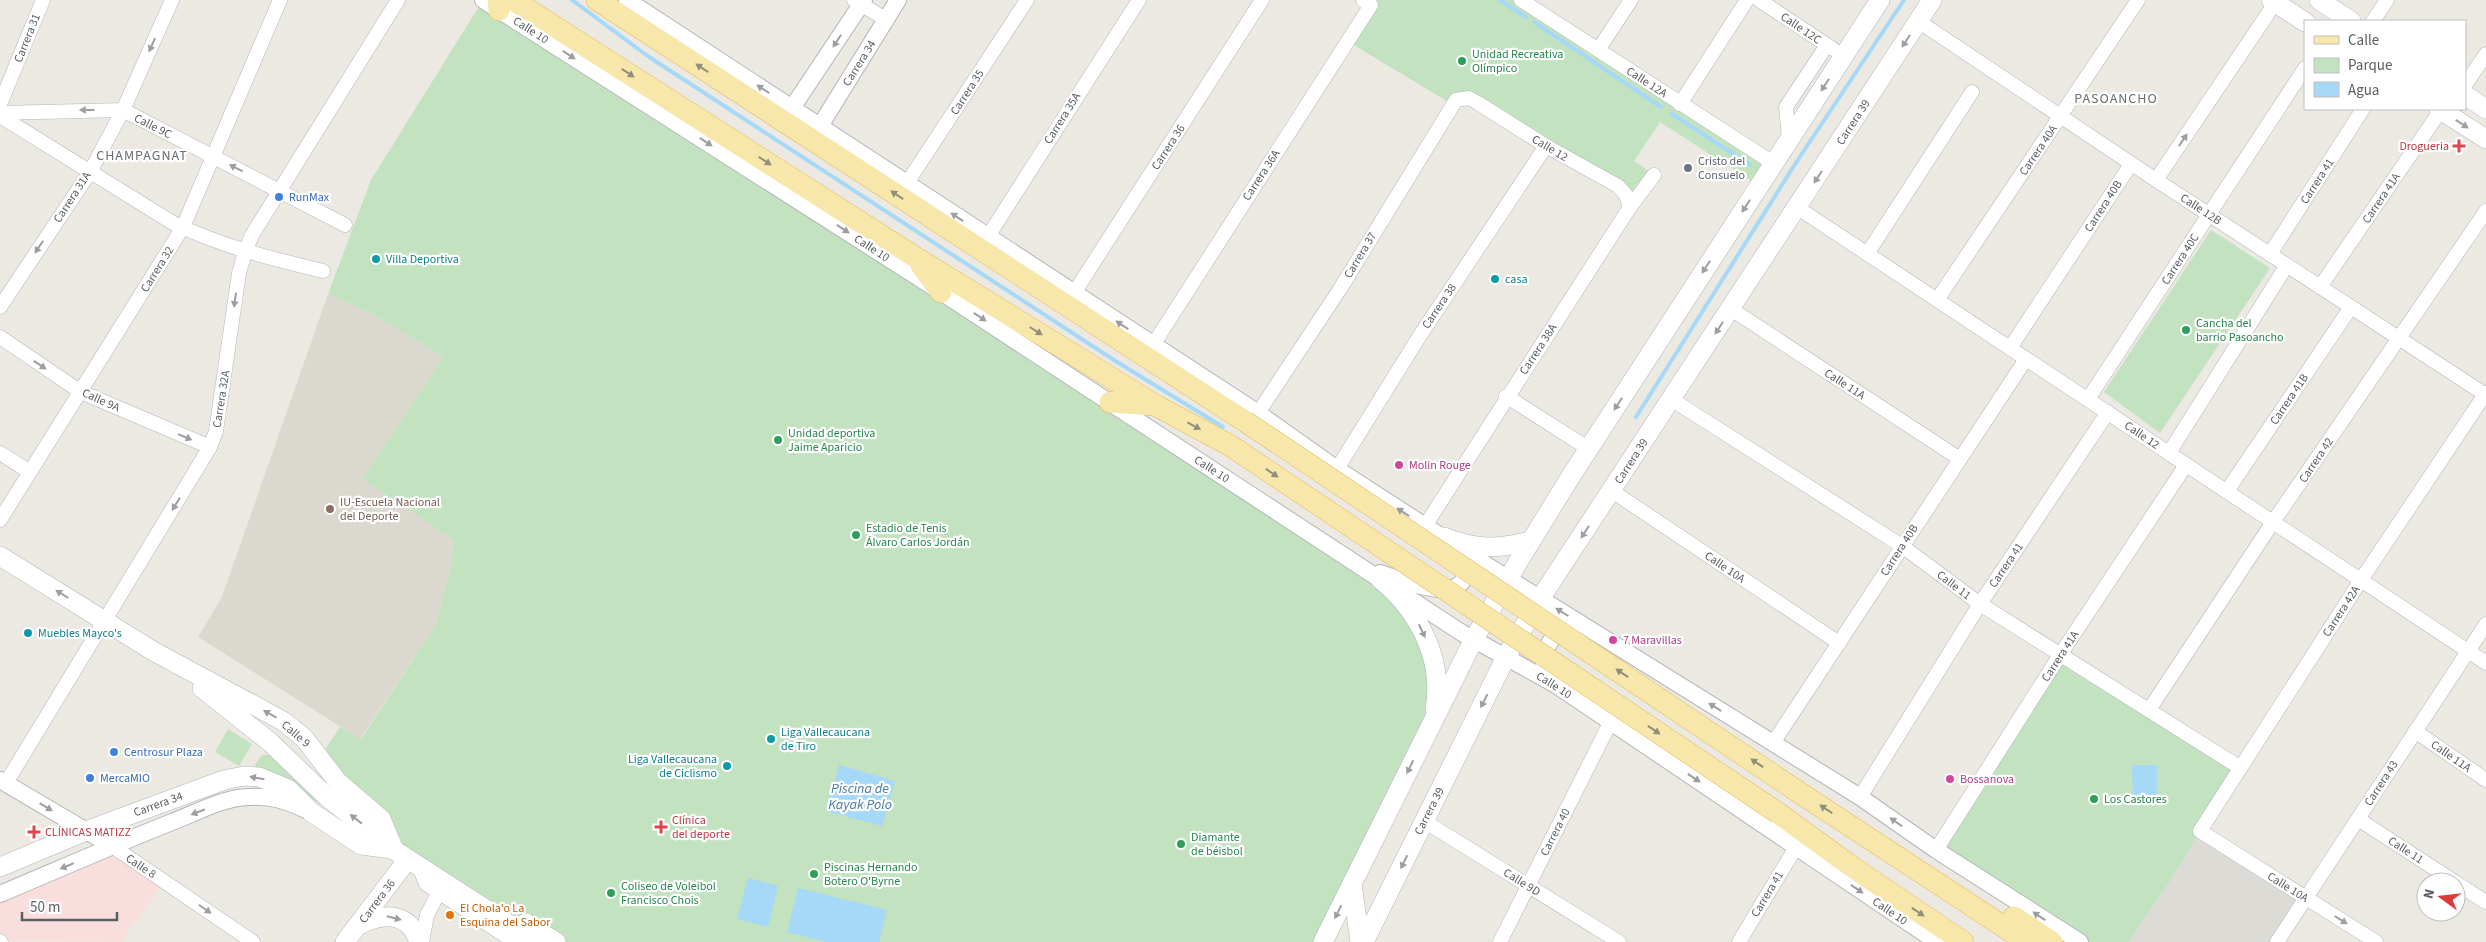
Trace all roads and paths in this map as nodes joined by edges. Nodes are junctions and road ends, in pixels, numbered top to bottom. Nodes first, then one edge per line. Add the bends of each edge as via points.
1 (43, 0) edge
2 (172, 0) edge
3 (280, 0) edge
4 (398, 0) edge
5 (597, 0) edge
6 (627, 0) edge
7 (898, 0) edge
8 (1027, 0) edge
9 (1139, 0) edge
10 (1262, 0) edge
11 (1521, 0) edge
12 (1631, 0) edge
13 (1747, 0) edge
14 (1759, 0) edge
15 (1880, 0) edge
16 (1932, 0) edge
17 (2138, 0) edge
18 (2318, 0) edge
19 (2387, 0) edge
20 (2273, 1) edge
21 (860, 2) edge
22 (1367, 3) edge
23 (503, 5) edge
24 (886, 20) junction
25 (2349, 20) edge
26 (2374, 20) edge
27 (2304, 21) edge
28 (1918, 22) junction
29 (1827, 45) junction
30 (1598, 50) junction
31 (2486, 54) edge
32 (1844, 56) junction
33 (2304, 70) edge
34 (2466, 84) edge
35 (1972, 92) dead end
36 (2466, 96) edge
37 (1462, 98) joint
38 (0, 104) edge
39 (1680, 104) junction
40 (792, 108) junction
41 (2486, 109) edge
42 (123, 110) junction
43 (2363, 110) edge
44 (2439, 110) edge
45 (2442, 110) edge
46 (0, 114) edge
47 (2060, 117) junction
48 (820, 126) junction
49 (1789, 139) junction
50 (2486, 139) edge
51 (1546, 146) junction
52 (213, 156) junction
53 (1774, 163) junction
54 (2131, 164) junction
55 (90, 172) junction
56 (1654, 175) dead end
57 (2156, 180) junction
58 (907, 183) junction
59 (280, 190) junction
60 (1630, 207) junction
61 (1798, 208) junction
62 (2486, 211) edge
63 (2209, 214) junction
64 (344, 225) dead end
65 (183, 228) junction
66 (987, 238) junction
67 (245, 252) junction
68 (1868, 254) junction
69 (2270, 254) junction
70 (915, 257) junction
71 (2287, 265) junction
72 (323, 271) dead end
73 (2320, 287) junction
74 (941, 292) junction
75 (1074, 293) junction
76 (1937, 300) junction
77 (0, 306) edge
78 (2351, 307) junction
79 (1731, 309) junction
80 (0, 338) edge
81 (2398, 338) junction
82 (2010, 348) junction
83 (1159, 349) junction
84 (2026, 359) junction
85 (1200, 391) junction
86 (81, 392) junction
87 (2486, 394) edge
88 (1506, 396) junction
89 (1671, 400) junction
90 (2088, 400) junction
91 (1110, 402) junction
92 (1157, 406) junction
93 (2108, 412) junction
94 (1249, 413) junction
95 (210, 447) junction
96 (1589, 449) junction
97 (0, 453) edge
98 (2169, 453) junction
99 (1960, 459) junction
100 (2186, 465) junction
101 (1338, 469) junction
102 (30, 472) junction
103 (1612, 491) junction
104 (2227, 491) junction
105 (0, 520) edge
106 (2273, 522) junction
107 (1425, 526) junction
108 (1531, 541) junction
109 (1451, 542) junction
110 (1902, 546) junction
111 (0, 556) edge
112 (1363, 568) junction
113 (1508, 579) junction
114 (1381, 580) junction
115 (2361, 580) junction
116 (1540, 599) junction
117 (1980, 604) junction
118 (1487, 615) junction
119 (103, 620) junction
120 (2486, 624) edge
121 (1596, 633) junction
122 (1474, 639) junction
123 (1839, 643) junction
124 (2468, 651) junction
125 (2060, 655) junction
126 (164, 657) junction
127 (1506, 657) junction
128 (2486, 663) edge
129 (1556, 685) junction
130 (2148, 710) junction
131 (1432, 723) junction
132 (1610, 723) junction
133 (2415, 731) junction
134 (1773, 743) junction
135 (2239, 767) junction
136 (2486, 780) edge
137 (3, 781) edge
138 (1860, 797) junction
139 (311, 812) junction
140 (2358, 818) junction
141 (1424, 822) junction
142 (1854, 827) junction
143 (86, 831) junction
144 (2200, 831) joint
145 (112, 846) junction
146 (1796, 847) junction
147 (1936, 850) junction
148 (407, 858) junction
149 (0, 867) edge
150 (1844, 870) junction
151 (2441, 872) edge
152 (1352, 884) junction
153 (1528, 886) junction
154 (2466, 889) edge
155 (439, 892) junction
156 (0, 894) edge
157 (2306, 898) junction
158 (2486, 902) edge
159 (359, 925) junction
160 (253, 942) edge
161 (345, 942) edge
162 (420, 942) edge
163 (515, 942) edge
164 (536, 942) edge
165 (556, 942) edge
166 (1323, 942) edge
167 (1362, 942) edge
168 (1500, 942) edge
169 (1620, 942) edge
170 (1739, 942) edge
171 (1937, 942) edge
172 (1963, 942) edge
173 (2027, 942) edge
174 (2052, 942) edge
175 (2080, 942) edge
176 (2277, 942) edge
177 (2376, 942) edge

1 - 38 street, Carrera 31
2 -> 42 street, Carrera 31A
3 - 52 street, Carrera 32
4 - 59 street, Carrera 32A
85 -> 5 main road
40 -> 6 street
7 - 24 street, Carrera 34
8 - 58 street, Carrera 35
9 - 66 street, Carrera 35A
10 - 75 street, Carrera 36
11 - 30 street, Calle 12A
12 - 30 street
13 - 39 street
14 - 29 street, Calle 12C
15 - 32 main road
16 - 28 main road, Carrera 39
17 - 47 street, Carrera 40A
18 - 25 main road
19 - 26 street
20 - 27 main road
57 -> 20 street
21 - 24 street
21 -> 40 street
22 - 83 street, Carrera 36A
23 -> 70 main road, Calle 10
23 -> 74 street, Calle 10
24 - 48 street, Carrera 34
28 - 47 street, Calle 12B
28 -> 61 main road, Carrera 39
29 - 32 street, Calle 12C
29 - 49 street via 1786,107
30 - 39 street, Calle 12A
31 - 34 street
32 -> 49 main road
33 - 63 street, Carrera 40C
35 - 68 street
36 - 41 main road
37 - 51 street, Calle 12 via 1478,103
37 - 94 street, Carrera 37 via 1452,104 1340,289
39 - 53 street, Calle 12A
40 - 48 street
42 -> 46 street, Calle 9C
42 - 52 street, Calle 9C
42 - 55 street, Carrera 31A
43 - 69 street, Carrera 41
44 - 73 street, Carrera 41A
45 -> 50 main road
46 - 55 street, Calle 9C
47 - 54 street, Calle 12B
47 - 76 street, Carrera 40A
48 - 58 street
49 - 53 main road
51 - 60 street, Calle 12 via 1618,186
51 - 101 street, Carrera 38 via 1419,337
59 -> 52 street, Calle 9C
52 - 65 street, Carrera 32
53 -> 96 main road
54 - 57 street, Calle 12B
54 - 82 street, Carrera 40B
55 - 65 street, Calle 9C
55 -> 77 street, Carrera 31A
56 - 60 street, Carrera 38A
57 - 63 street, Calle 12B
66 -> 58 street
59 - 64 street, Calle 9C
59 - 67 street, Carrera 32A
60 - 88 street, Carrera 38A
61 - 68 street, Calle 12
61 - 79 main road, Carrera 39
62 - 81 street, Carrera 42
63 - 69 street, Calle 12B
63 - 90 street, Carrera 40C
65 - 67 street, Calle 9C
65 - 86 street, Carrera 32
66 - 75 street
67 - 72 street, Calle 9C
67 -> 95 street, Carrera 32A via 239,273 216,431
68 - 76 street, Calle 12
69 - 71 street, Calle 12B
70 - 74 main road
70 -> 92 main road, Calle 10
71 - 73 street, Calle 12B
71 - 98 street
73 - 78 street, Calle 12B
74 -> 91 street, Calle 10
83 -> 75 street
76 - 82 street, Calle 12
78 - 81 street, Calle 12B
78 - 104 street, Carrera 41B
79 -> 89 main road, Carrera 39
79 - 99 street, Calle 11A
80 -> 86 street, Calle 9A
81 - 87 street, Calle 12B
81 - 106 street, Carrera 42
82 - 84 street, Calle 12
83 - 85 main road
83 - 94 street
84 - 90 street, Calle 12
84 - 99 street, Carrera 40B
85 - 94 main road
86 -> 95 street, Calle 9A
86 - 102 street, Carrera 32
87 - 115 street, Carrera 42A
88 - 96 street
88 - 107 street, Carrera 38A
89 - 103 main road, Carrera 39
89 - 110 street, Calle 11
90 - 93 street, Calle 12
91 - 92 main road
91 - 112 street, Calle 10
92 -> 150 main road, Calle 10, bridge via 1232,446 1778,813
93 - 98 street, Calle 12
93 - 117 street, Carrera 41
94 - 101 street
142 -> 94 main road, bridge
95 -> 119 street, Carrera 32A
96 - 108 main road
97 - 102 street
98 - 100 street, Calle 12
99 - 110 street, Carrera 40B
100 - 104 street, Calle 12
100 - 125 street, Carrera 41A
107 -> 101 street
102 - 105 street, Carrera 32
103 -> 116 main road, Carrera 39
103 - 123 street, Calle 10A
104 - 106 street, Calle 12
106 - 115 street, Calle 12
106 - 130 street, Carrera 42
107 - 109 street
108 - 109 main road via 1504,548
108 - 113 main road
109 - 112 street via 1464,562 1465,576 1460,585 1450,590
109 - 113 street
110 - 117 street, Calle 11
110 - 123 street, Carrera 40B
119 -> 111 main road, Calle 9
112 - 114 street, Calle 10
113 - 116 street
113 - 118 main road
114 - 122 street, Calle 10
114 -> 131 main road via 1412,612 1430,651 1437,696
115 - 124 street, Calle 12
115 - 135 street, Carrera 42A
116 - 118 main road via 1510,597
121 -> 116 street
116 - 127 main road, Carrera 39
117 - 125 street, Calle 11
117 - 138 street, Carrera 41
118 - 122 main road
119 - 126 main road, Calle 9
119 - 137 street, Carrera 32A
120 - 124 street, Carrera 43
121 - 129 street via 1566,630 1548,644 1544,668
134 -> 121 street
122 - 127 street, Calle 10
122 - 131 main road
123 - 134 street, Carrera 40B
124 - 128 street, Calle 12
124 - 133 street, Carrera 43
125 - 130 street, Calle 11
125 - 147 street, Carrera 41A
148 -> 126 main road, Calle 9 via 326,796 264,737
148 -> 126 main road, Calle 9 via 381,819 338,782 304,738 283,721
127 - 129 street, Calle 10
127 -> 141 main road, Carrera 39
129 - 132 street, Calle 10
130 - 135 street, Calle 11
131 -> 152 main road
132 -> 146 street, Calle 10
132 - 153 street, Carrera 40
133 - 136 street, Calle 11A
133 - 140 street, Carrera 43
134 - 138 street
135 - 144 street, Carrera 42A
137 -> 143 street, Calle 8
147 -> 138 street
139 -> 143 main road, Carrera 34 via 288,789 260,777 244,776 224,780
139 -> 145 street, Carrera 34 via 283,800 246,796 225,801
139 - 148 main road, Carrera 34 via 361,846
140 - 151 street, Calle 11
140 - 157 street, Carrera 43
141 - 153 street, Calle 9D
141 -> 167 main road, Carrera 39
142 - 173 main road
142 - 174 main road via 1903,845
143 - 145 street, Calle 8
143 - 149 main road, Carrera 34
144 - 157 street, Calle 10A
145 -> 156 street, Carrera 34
145 -> 160 street, Calle 8
146 - 150 street, Calle 10
146 - 170 street, Carrera 41
175 -> 147 street
148 - 155 street, Calle 9 via 426,884
148 - 159 main road, Carrera 36
148 - 164 main road, Calle 9
148 - 165 main road, Calle 9 via 436,866
150 -> 171 street, Calle 10
150 -> 172 main road, Calle 10
152 -> 166 main road
152 - 167 main road
153 - 168 street, Carrera 40
153 - 169 street, Calle 9D
154 - 158 street, Calle 11
155 - 162 street via 427,915
155 - 163 street, Calle 9
157 - 176 street, Carrera 43
157 -> 177 street, Calle 10A
159 - 161 main road, Carrera 36
159 -> 162 main road via 391,916 408,924

